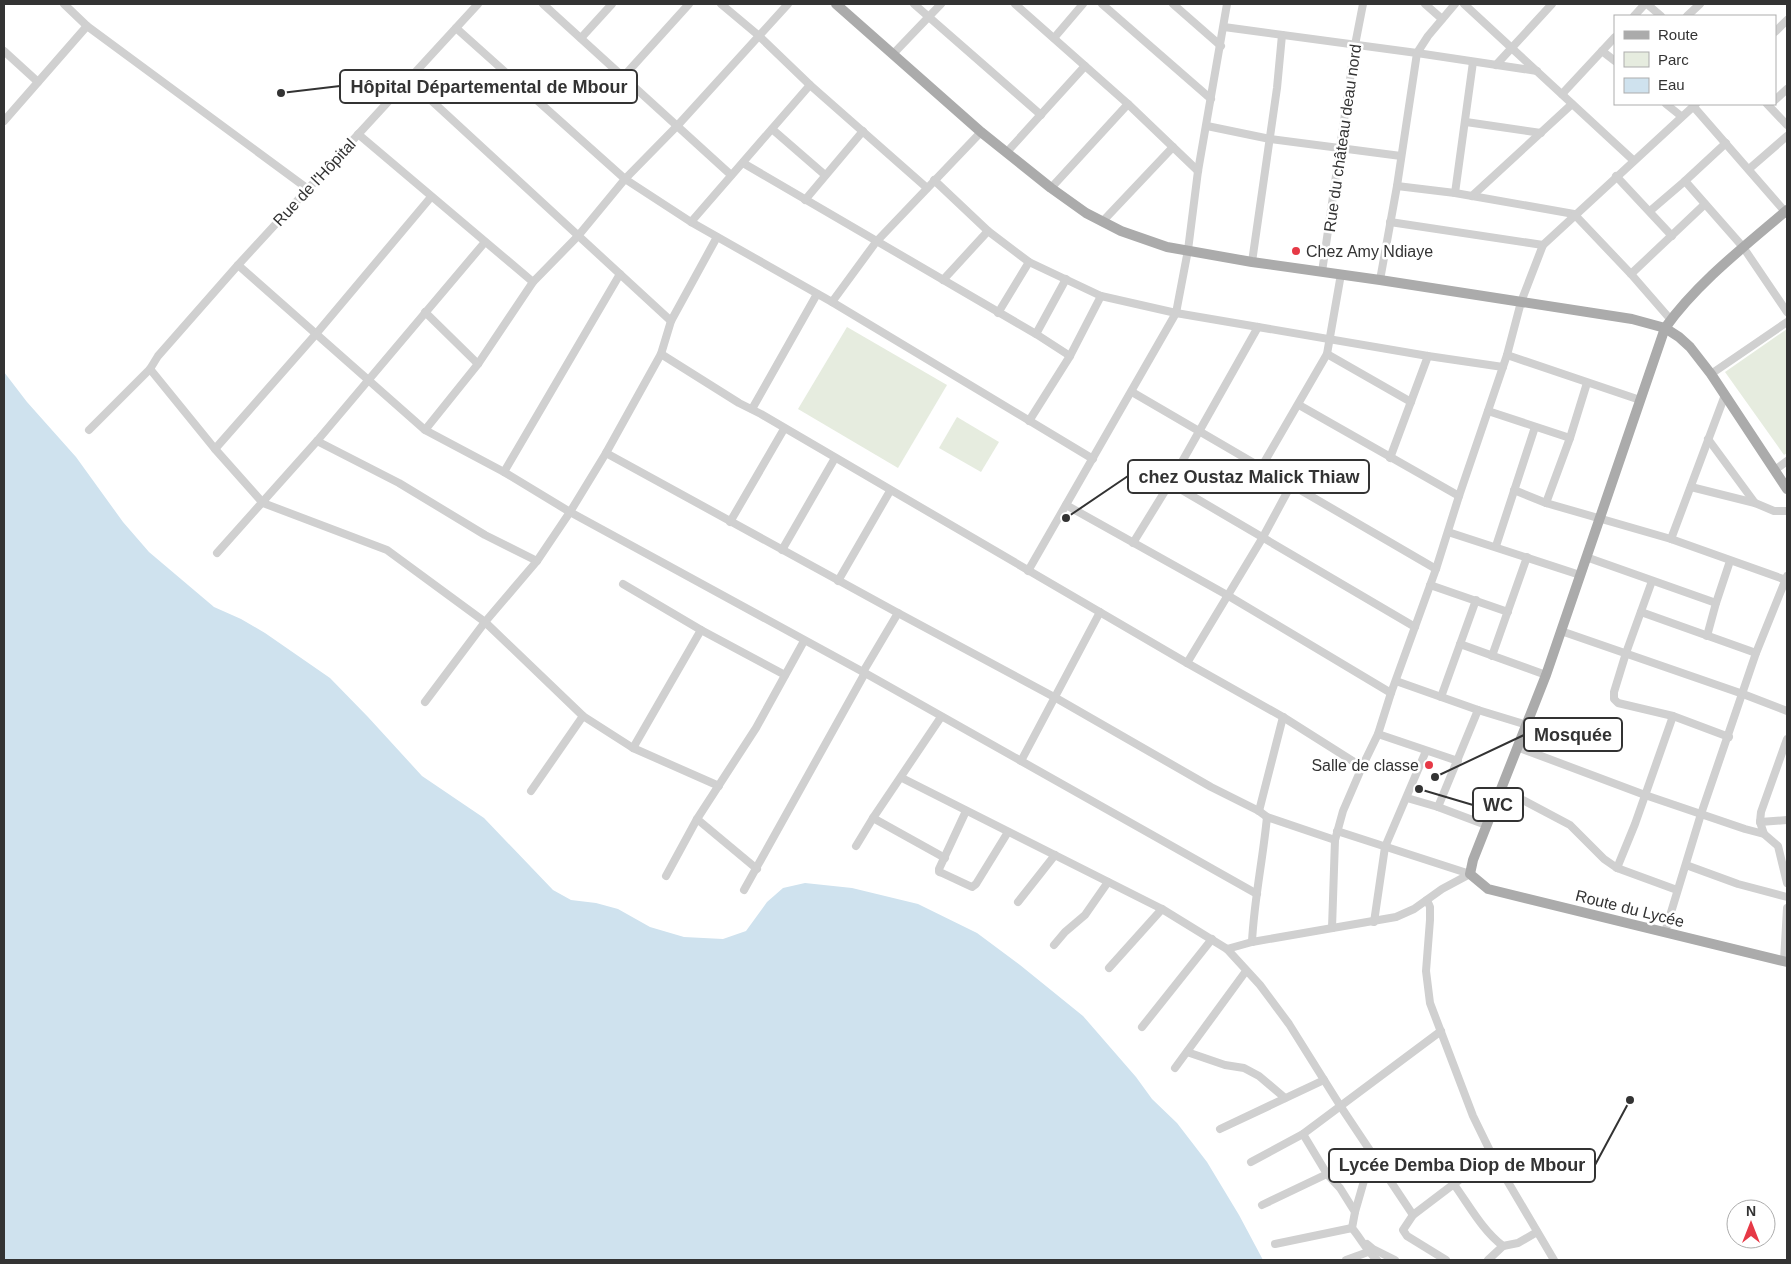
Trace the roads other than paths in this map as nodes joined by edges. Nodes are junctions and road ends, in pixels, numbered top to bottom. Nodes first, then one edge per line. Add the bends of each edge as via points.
1 (64, 4) edge
2 (478, 4) edge
3 (543, 4) edge
4 (612, 4) edge
5 (689, 4) edge
6 (721, 4) edge
7 (788, 4) edge
8 (836, 4) edge
9 (914, 4) edge
10 (941, 4) edge
11 (1015, 4) edge
12 (1083, 4) edge
13 (1102, 4) edge
14 (1173, 4) edge
15 (1227, 4) edge
16 (1363, 4) edge
17 (1424, 4) edge
18 (1455, 4) edge
19 (1464, 4) edge
20 (1552, 4) edge
21 (1646, 4) edge
22 (1700, 4) edge
23 (1635, 15) edge
24 (1660, 15) edge
25 (1688, 15) edge
26 (929, 17) junction
27 (1442, 19) junction
28 (1787, 20) edge
29 (87, 26) junction
30 (1224, 27) junction
31 (456, 28) junction
32 (1776, 31) edge
33 (758, 35) junction
34 (1282, 35) junction
35 (581, 38) junction
36 (1054, 38) junction
37 (1614, 38) edge
38 (1355, 45) junction
39 (1221, 46) junction
40 (1512, 48) junction
41 (4, 51) edge
42 (1602, 51) junction
43 (1417, 52) junction
44 (894, 53) junction
45 (1614, 59) edge
46 (1473, 62) junction
47 (1496, 65) junction
48 (1085, 66) junction
49 (1537, 71) junction
50 (624, 76) junction
51 (408, 79) junction
52 (38, 82) junction
53 (810, 85) junction
54 (1787, 90) edge
55 (1562, 94) junction
56 (1776, 98) edge
57 (1211, 99) junction
58 (1128, 104) junction
59 (1572, 104) junction
60 (1667, 105) edge
61 (1694, 105) edge
62 (1772, 105) edge
63 (1041, 115) junction
64 (1681, 116) junction
65 (4, 121) edge
66 (1466, 122) junction
67 (1787, 124) edge
68 (678, 126) junction
69 (1207, 126) junction
70 (772, 129) junction
71 (863, 131) junction
72 (981, 132) junction
73 (1541, 133) junction
74 (358, 134) junction
75 (1787, 136) edge
76 (1270, 138) junction
77 (1726, 143) junction
78 (1340, 147) junction
79 (1173, 148) junction
80 (1007, 152) junction
81 (1401, 156) junction
82 (1634, 160) junction
83 (743, 163) junction
84 (1748, 169) junction
85 (1198, 170) junction
86 (732, 174) junction
87 (825, 175) junction
88 (1616, 176) junction
89 (626, 179) junction
90 (934, 180) junction
91 (1685, 181) junction
92 (1397, 186) junction
93 (927, 188) junction
94 (1050, 188) junction
95 (308, 189) junction
96 (1455, 194) junction
97 (1472, 196) junction
98 (431, 197) junction
99 (805, 200) junction
100 (1705, 204) junction
101 (1650, 211) junction
102 (1787, 212) edge
103 (1574, 214) junction
104 (691, 222) junction
105 (1102, 222) junction
106 (1390, 222) junction
107 (988, 231) junction
108 (578, 236) junction
109 (1672, 236) junction
110 (717, 238) junction
111 (485, 242) junction
112 (876, 242) junction
113 (1543, 245) junction
114 (1743, 247) junction
115 (1188, 250) junction
116 (1029, 262) junction
117 (1252, 262) junction
118 (238, 265) junction
119 (1322, 272) junction
120 (620, 274) junction
121 (1342, 274) junction
122 (1631, 274) junction
123 (1066, 279) junction
124 (943, 280) junction
125 (1380, 280) junction
126 (532, 282) junction
127 (818, 294) junction
128 (1101, 296) junction
129 (832, 302) junction
130 (1521, 302) junction
131 (425, 312) junction
132 (1787, 312) edge
133 (998, 313) junction
134 (1176, 313) junction
135 (671, 321) junction
136 (1787, 322) edge
137 (1668, 324) junction
138 (1258, 327) junction
139 (316, 334) junction
140 (1036, 334) junction
141 (1330, 340) junction
142 (661, 354) junction
143 (1327, 354) junction
144 (1507, 355) junction
145 (1070, 356) junction
146 (1428, 356) junction
147 (478, 364) junction
148 (152, 366) junction
149 (1503, 367) junction
150 (1711, 374) junction
151 (368, 380) junction
152 (1587, 382) junction
153 (1132, 392) junction
154 (1725, 395) junction
155 (1640, 400) junction
156 (1410, 402) junction
157 (1299, 405) junction
158 (752, 409) junction
159 (1488, 411) junction
160 (1029, 421) junction
161 (1535, 427) junction
162 (784, 429) junction
163 (89, 430) dead end
164 (425, 430) junction
165 (1198, 430) junction
166 (1570, 438) junction
167 (1708, 439) junction
168 (317, 441) junction
169 (215, 448) junction
170 (606, 453) junction
171 (835, 458) junction
172 (1390, 458) junction
173 (1093, 459) junction
174 (1787, 461) edge
175 (1262, 466) junction
176 (1775, 470) junction
177 (504, 472) junction
178 (1170, 483) junction
179 (1291, 485) junction
180 (1691, 487) junction
181 (1787, 489) edge
182 (1514, 490) junction
183 (890, 491) junction
184 (1459, 496) junction
185 (263, 503) junction
186 (1546, 503) junction
187 (1755, 503) junction
188 (1066, 505) junction
189 (1787, 511) edge
190 (570, 512) junction
191 (1598, 518) junction
192 (730, 522) junction
193 (1448, 532) junction
194 (1262, 537) junction
195 (1671, 539) junction
196 (1134, 543) junction
197 (1496, 546) junction
198 (782, 550) junction
199 (217, 553) dead end
200 (1527, 557) junction
201 (1586, 557) junction
202 (536, 561) junction
203 (1730, 561) junction
204 (1436, 569) junction
205 (1028, 571) junction
206 (1580, 575) junction
207 (1786, 578) edge
208 (838, 580) junction
209 (1652, 581) junction
210 (623, 584) dead end
211 (1430, 585) junction
212 (1226, 595) junction
213 (1476, 600) junction
214 (1716, 603) junction
215 (1100, 612) junction
216 (1508, 612) junction
217 (1641, 612) junction
218 (898, 613) junction
219 (485, 622) junction
220 (1415, 627) junction
221 (701, 630) junction
222 (1561, 631) junction
223 (1707, 636) junction
224 (804, 641) junction
225 (1460, 644) junction
226 (1626, 653) junction
227 (1756, 653) junction
228 (1492, 656) junction
229 (1187, 664) junction
230 (864, 672) junction
231 (785, 675) junction
232 (1546, 675) junction
233 (1396, 681) junction
234 (1391, 693) junction
235 (1743, 694) junction
236 (1441, 697) junction
237 (1056, 698) junction
238 (425, 702) dead end
239 (1478, 710) junction
240 (1787, 711) edge
241 (584, 716) junction
242 (1673, 716) junction
243 (941, 717) junction
244 (1283, 717) junction
245 (1527, 725) junction
246 (1378, 734) junction
247 (1729, 737) junction
248 (1787, 739) edge
249 (1517, 747) junction
250 (633, 748) junction
251 (1426, 751) junction
252 (1021, 761) junction
253 (1458, 761) junction
254 (1362, 767) junction
255 (902, 778) junction
256 (719, 786) junction
257 (1502, 789) junction
258 (531, 791) dead end
259 (1645, 795) junction
260 (1406, 798) junction
261 (1438, 807) junction
262 (966, 811) junction
263 (1259, 811) junction
264 (1702, 814) junction
265 (1267, 817) junction
266 (873, 818) junction
267 (697, 819) junction
268 (1787, 820) edge
269 (1760, 822) junction
270 (1486, 825) junction
271 (1338, 831) junction
272 (1008, 832) junction
273 (1764, 834) junction
274 (1335, 840) junction
275 (856, 846) dead end
276 (1385, 847) junction
277 (1055, 856) junction
278 (945, 858) junction
279 (1686, 866) junction
280 (1617, 868) junction
281 (757, 869) junction
282 (1470, 874) junction
283 (666, 876) dead end
284 (1108, 882) junction
285 (1787, 883) edge
286 (744, 890) dead end
287 (1677, 890) junction
288 (1257, 894) junction
289 (1787, 897) edge
290 (1427, 900) junction
291 (1018, 902) dead end
292 (1787, 908) edge
293 (1162, 909) junction
294 (1374, 922) junction
295 (1332, 928) junction
296 (1665, 932) junction
297 (1212, 939) junction
298 (1252, 942) junction
299 (1054, 945) dead end
300 (1227, 949) junction
301 (1786, 962) edge
302 (1109, 968) dead end
303 (1246, 970) junction
304 (1142, 1027) dead end
305 (1441, 1031) junction
306 (1187, 1052) junction
307 (1176, 1068) dead end
308 (1324, 1080) junction
309 (1285, 1098) junction
310 (1341, 1107) junction
311 (1220, 1130) dead end
312 (1303, 1134) junction
313 (1372, 1153) junction
314 (1492, 1155) junction
315 (1251, 1162) dead end
316 (1327, 1174) junction
317 (1454, 1182) junction
318 (1262, 1205) dead end
319 (1355, 1212) junction
320 (1413, 1215) junction
321 (1352, 1228) junction
322 (1538, 1232) junction
323 (1360, 1237) junction
324 (1275, 1244) dead end
325 (1503, 1246) junction
326 (1368, 1252) junction
327 (1346, 1260) edge
328 (1377, 1260) edge
329 (1395, 1260) edge
330 (1446, 1260) edge
331 (1488, 1260) edge
332 (1554, 1260) edge

1 - 29 street
2 - 31 street, Rue de l'Hôpital
3 - 35 street
4 - 35 street
5 - 50 street
6 - 33 street
7 - 33 street
8 - 44 main road
9 - 26 street
10 - 26 street
11 - 36 street
12 - 36 street
13 - 57 street
14 - 39 street
15 - 30 street
16 - 38 street, Rue du château deau nord
17 - 27 street
18 - 27 street
19 - 40 street
20 - 40 street
21 - 23 street
21 - 24 street
22 - 25 street
26 - 44 street
26 - 63 street
27 - 43 street
28 - 32 street
29 - 52 street
29 - 95 street
30 - 34 street
30 - 39 street
31 - 51 street, Rue de l'Hôpital
31 - 89 street
33 - 53 street
33 - 68 street
34 - 38 street
34 - 76 street
35 - 50 street
36 - 48 street
37 - 42 street
38 - 43 street
38 - 78 street, Rue du château deau nord
39 - 57 street
40 - 47 street
40 - 49 street
41 - 52 street
42 - 45 street
42 - 55 street
43 - 46 street
43 - 81 street
44 - 72 main road
46 - 47 street
46 - 66 street
47 - 49 street
48 - 58 street
48 - 63 street
49 - 55 street
50 - 68 street
51 - 74 street, Rue de l'Hôpital
51 - 108 street
52 - 65 street
53 - 70 street
53 - 71 street
54 - 56 street
55 - 59 street
57 - 69 street
58 - 79 street
58 - 94 street
59 - 73 street
59 - 82 street
60 - 64 street
61 - 64 street
61 - 77 street
62 - 67 street
63 - 80 street
64 - 82 street
66 - 73 street
66 - 96 street
68 - 86 street
68 - 89 street
69 - 76 street
69 - 85 street
70 - 83 street
70 - 87 street
71 - 87 street
71 - 93 street
72 - 80 main road
72 - 90 street
73 - 97 street
74 - 95 street, Rue de l'Hôpital
74 - 98 street
75 - 84 street
76 - 78 street
76 - 117 street
77 - 84 street
77 - 91 street
78 - 81 street
78 - 119 street, Rue du château deau nord
79 - 85 street
79 - 105 street
80 - 94 main road
81 - 92 street
82 - 88 street
83 - 86 street
83 - 99 street
84 - 102 street
85 - 115 street
86 - 104 street
87 - 99 street
88 - 101 street
88 - 103 street
89 - 104 street
89 - 108 street
90 - 93 street
90 - 107 street
91 - 100 street
91 - 101 street
92 - 96 street
92 - 106 street
93 - 112 street
94 - 105 main road
95 - 118 street, Rue de l'Hôpital
96 - 97 street
97 - 103 street
98 - 111 street
98 - 139 street
99 - 112 street
100 - 109 street
100 - 114 street
101 - 109 street
102 - 114 main road
103 - 113 street
103 - 122 street
104 - 110 street
105 - 115 main road via 1167,247
106 - 113 street
106 - 125 street
107 - 116 street
107 - 124 street
108 - 120 street
108 - 126 street
109 - 122 street
110 - 127 street
110 - 135 street
111 - 126 street
111 - 131 street
112 - 124 street
112 - 129 street
113 - 130 street
114 - 132 street
114 - 137 main road via 1678,310
115 - 117 main road
115 - 134 street
116 - 123 street
116 - 133 street
117 - 119 main road
118 - 139 street
118 - 148 street, Rue de l'Hôpital
119 - 121 main road
120 - 135 street
120 - 177 street
121 - 125 main road
121 - 141 street
122 - 137 street
123 - 128 street
123 - 140 street
124 - 133 street
125 - 130 main road
126 - 147 street
127 - 129 street
127 - 158 street
128 - 134 street
128 - 145 street
129 - 160 street
130 - 137 main road
130 - 144 street
131 - 147 street
131 - 151 street
133 - 140 street
134 - 138 street
134 - 153 street
135 - 142 street
136 - 150 street
137 - 150 main road
137 - 155 main road
138 - 141 street
138 - 165 street
139 - 151 street
139 - 169 street
140 - 145 street
141 - 143 street
141 - 146 street
142 - 158 street
142 - 170 street
143 - 156 street
143 - 157 street
144 - 149 street
144 - 152 street
145 - 160 street
146 - 149 street
146 - 156 street
147 - 164 street
148 - 163 street, Rue de l'Hôpital
148 - 169 street
149 - 159 street
150 - 154 main road
151 - 164 street
151 - 168 street
152 - 155 street
152 - 166 street
153 - 165 street
153 - 173 street
154 - 167 street
154 - 176 main road
155 - 191 main road
156 - 172 street
157 - 172 street
157 - 175 street
158 - 162 street
159 - 161 street
159 - 184 street
160 - 173 street
161 - 166 street
161 - 182 street
162 - 171 street
162 - 192 street
164 - 177 street
165 - 175 street
165 - 178 street
166 - 186 street
167 - 180 street
167 - 187 street
168 - 185 street
168 - 202 street via 399,483 484,535
169 - 185 street
170 - 190 street
170 - 192 street
171 - 183 street
171 - 198 street
172 - 184 street
173 - 188 street
174 - 176 street
175 - 179 street
176 - 181 main road
177 - 190 street
178 - 194 street
178 - 196 street
179 - 194 street
179 - 204 street
180 - 187 street
180 - 195 street
182 - 186 street
182 - 197 street
183 - 205 street
183 - 208 street
184 - 193 street
185 - 199 street
185 - 219 street via 387,550
186 - 191 street
187 - 189 street via 1774,511
188 - 196 street
188 - 205 street
190 - 202 street
190 - 224 street
191 - 195 street
191 - 201 main road
192 - 198 street
193 - 197 street
193 - 204 street
194 - 212 street
194 - 220 street
195 - 203 street
196 - 212 street
197 - 200 street
198 - 208 street
200 - 206 street
200 - 216 street
201 - 206 main road
201 - 209 street
202 - 219 street
203 - 207 street
203 - 214 street
204 - 211 street
205 - 215 street
206 - 222 main road
207 - 227 street
208 - 218 street
209 - 214 street
209 - 217 street
210 - 221 street
211 - 213 street
211 - 220 street
212 - 229 street
212 - 234 street
213 - 216 street
213 - 225 street
214 - 223 street
215 - 229 street
215 - 237 street
216 - 228 street
217 - 223 street
217 - 226 street
218 - 230 street
218 - 237 street
219 - 238 street
219 - 241 street
220 - 233 street
221 - 231 street
221 - 250 street
222 - 226 street
222 - 232 main road
223 - 227 street
224 - 230 street
224 - 231 street
225 - 228 street
225 - 236 street
226 - 235 street
226 - 242 street via 1613,696 1615,701
227 - 235 street
228 - 232 street
229 - 244 street
230 - 243 street
230 - 281 street
231 - 256 street
232 - 245 main road
233 - 234 street
233 - 236 street
234 - 246 street
235 - 240 street
235 - 247 street
236 - 239 street
237 - 252 street
237 - 263 street
239 - 245 street
239 - 253 street
241 - 250 street
241 - 258 street
242 - 247 street
242 - 259 street
243 - 252 street
243 - 255 street
244 - 254 street
244 - 263 street
245 - 249 main road
246 - 251 street
246 - 254 street
247 - 264 street
248 - 269 street
249 - 257 main road
249 - 259 street
250 - 256 street
251 - 253 street
251 - 260 street
252 - 288 street
253 - 261 street
254 - 271 street
255 - 262 street
255 - 266 street
256 - 267 street
257 - 270 main road
257 - 280 street via 1570,825
259 - 264 street
259 - 280 street
260 - 261 street
260 - 276 street
261 - 270 street
262 - 272 street
262 - 278 street
263 - 265 street
264 - 273 street
264 - 279 street
265 - 274 street
265 - 288 street
266 - 275 street
266 - 278 street
267 - 281 street
267 - 283 street
268 - 269 street
269 - 273 street
270 - 282 main road
271 - 274 street
271 - 276 street
272 - 277 street
272 - 278 street via 972,887 939,872
273 - 285 street via 1778,846
274 - 295 street
276 - 282 street
276 - 294 street
277 - 284 street
277 - 291 street
279 - 287 street
279 - 289 street
280 - 287 street
281 - 286 street
282 - 290 street
282 - 296 main road, Route du Lycée via 1488,889
284 - 293 street
284 - 299 street via 1085,915
287 - 296 street
288 - 298 street
290 - 294 street via 1396,917
290 - 305 street via 1430,920 1427,988
292 - 301 street
293 - 297 street
293 - 302 street
294 - 295 street
295 - 298 street
296 - 301 main road, Route du Lycée
297 - 300 street
297 - 304 street
298 - 300 street
300 - 303 street
303 - 306 street
303 - 308 street via 1289,1024
305 - 310 street
305 - 314 street via 1473,1116
306 - 307 street
306 - 309 street via 1244,1068
308 - 309 street
308 - 310 street
309 - 311 street
310 - 312 street
310 - 313 street
312 - 315 street
312 - 316 street
313 - 319 street
313 - 320 street
314 - 317 street
314 - 322 street
316 - 318 street
316 - 319 street
317 - 320 street
317 - 325 street via 1486,1230
319 - 321 street
320 - 330 street via 1403,1230 1407,1236
321 - 323 street
321 - 324 street
322 - 325 street
322 - 332 street
323 - 326 street
323 - 329 street via 1373,1249
325 - 331 street
326 - 327 street
326 - 328 street

